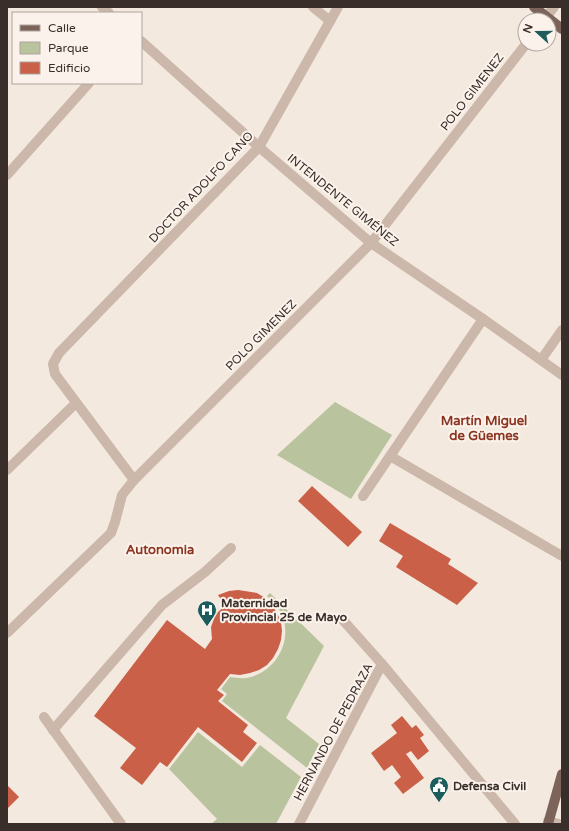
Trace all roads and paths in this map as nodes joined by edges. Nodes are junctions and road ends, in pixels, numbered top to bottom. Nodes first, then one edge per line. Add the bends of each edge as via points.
1 (313, 7) edge
2 (338, 7) edge
3 (330, 21) junction
4 (142, 42) edge
5 (520, 52) edge
6 (88, 84) edge
7 (259, 147) junction
8 (7, 175) edge
9 (371, 243) junction
10 (483, 319) junction
11 (562, 330) edge
12 (541, 360) junction
13 (562, 375) edge
14 (76, 403) junction
15 (390, 456) junction
16 (7, 470) edge
17 (134, 480) junction
18 (364, 496) dead end
19 (231, 548) dead end
20 (562, 556) edge
21 (342, 619) dead end
22 (7, 633) edge
23 (382, 664) junction
24 (44, 717) dead end
25 (53, 730) junction
26 (562, 774) edge
27 (548, 822) edge
28 (121, 824) edge
29 (299, 824) edge
30 (515, 824) edge
31 (559, 824) edge

1 - 3 street
2 - 3 street, DOCTOR ADOLFO CANO
3 - 7 street, DOCTOR ADOLFO CANO
4 - 7 street, INTENDENTE GIMÉNEZ
5 - 9 street, POLO GIMENEZ
6 - 8 street
7 - 9 street, INTENDENTE GIMÉNEZ
7 - 14 street, DOCTOR ADOLFO CANO via 59,353 53,364 55,374
9 - 10 street, INTENDENTE GIMÉNEZ
9 - 17 street, POLO GIMENEZ
10 - 12 street, INTENDENTE GIMÉNEZ
10 - 15 street
11 - 12 street
12 - 13 street, INTENDENTE GIMÉNEZ
14 - 16 street
14 - 17 street
15 - 18 street
15 - 20 street
17 - 22 street, POLO GIMENEZ via 122,495 111,533
19 - 25 street via 162,605
21 - 23 street
23 - 29 street, HERNANDO DE PEDRAZA
23 - 30 street, HERNANDO DE PEDRAZA
24 - 25 street
25 - 28 street
26 - 27 main road
27 - 31 street

